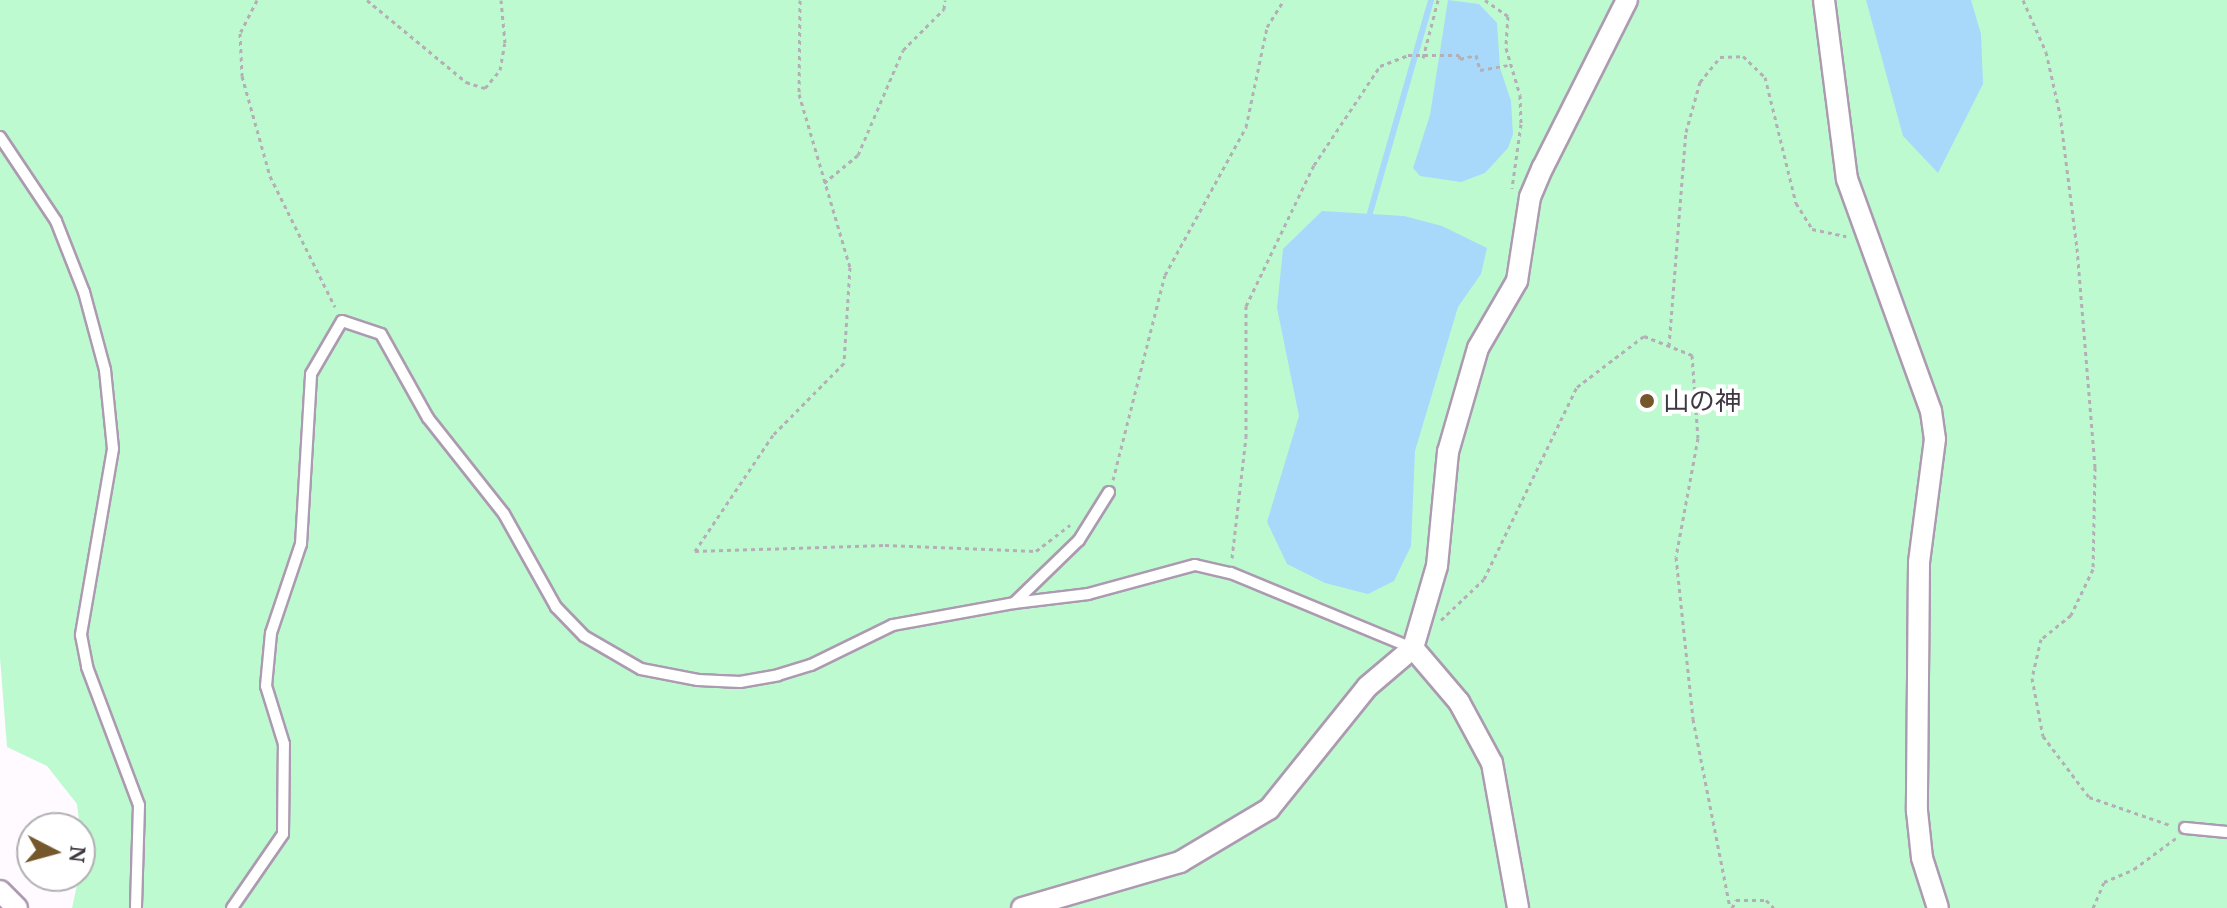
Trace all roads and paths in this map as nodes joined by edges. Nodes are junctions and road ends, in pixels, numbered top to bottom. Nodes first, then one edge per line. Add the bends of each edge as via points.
1 (257, 0) edge
2 (367, 0) edge
3 (501, 0) edge
4 (800, 0) edge
5 (945, 0) edge
6 (1284, 0) edge
7 (1438, 0) edge
8 (1485, 0) edge
9 (1627, 0) edge
10 (1824, 0) edge
11 (2023, 0) edge
12 (1423, 58) junction
13 (1508, 65) junction
14 (0, 137) edge
15 (824, 183) junction
16 (1511, 196) dead end
17 (1866, 237) junction
18 (342, 321) junction
19 (1669, 346) junction
20 (1109, 492) joint
21 (1080, 516) dead end
22 (1231, 573) junction
23 (1014, 603) junction
24 (1413, 648) junction
25 (2185, 828) junction
26 (2227, 832) edge
27 (0, 891) edge
28 (17, 908) edge
29 (136, 908) edge
30 (232, 908) edge
31 (1022, 908) edge
32 (1518, 908) edge
33 (1731, 908) edge
34 (1774, 908) edge
35 (1938, 908) edge
36 (2093, 908) edge

1 - 18 path via 240,33 242,76 270,176
2 - 3 path via 466,82 485,88 500,70
4 - 15 path via 799,94
5 - 15 path via 944,9 903,50 858,155
6 - 20 path via 1267,27 1246,127 1165,275 1124,452
7 - 12 path
8 - 13 path via 1508,16
9 - 24 street via 1530,197 1517,281 1478,348 1448,452 1437,566
10 - 17 street via 1847,179
11 - 25 path via 2046,52 2060,114 2095,467 2093,569 2071,615 2041,639 2032,678 2043,736 2089,797 2147,820
12 - 13 path via 1476,55 1480,70
12 - 22 path via 1408,55 1380,66 1351,103 1314,165 1246,306 1246,437
13 - 16 path via 1520,95 1521,124
14 - 29 lane via 56,221 84,292 105,370 113,449 81,635 87,667 139,805
15 - 21 path via 850,267 844,363 773,435 695,551 885,545 1036,551
17 - 19 path via 1812,229 1787,180 1765,77 1743,56 1720,57 1700,82 1686,132
17 - 35 street via 1931,411 1935,439 1919,563 1917,811 1922,858
18 - 23 lane via 381,334 428,418 504,514 556,607 584,636 641,669 740,682 811,665 893,625
18 - 30 lane via 311,374 301,544 271,633 266,686 284,744 288,808 283,834
19 - 24 path via 1644,336 1577,387 1484,579
19 - 33 path via 1692,355 1698,438 1676,557 1693,719
20 - 23 lane via 1079,540
22 - 23 lane via 1195,565 1088,594
22 - 24 lane
24 - 31 street via 1367,687 1269,809 1180,862
24 - 32 street via 1459,702 1492,763
25 - 26 lane
25 - 36 path via 2166,849 2104,882
27 - 28 street
33 - 34 path via 1736,900 1766,900

